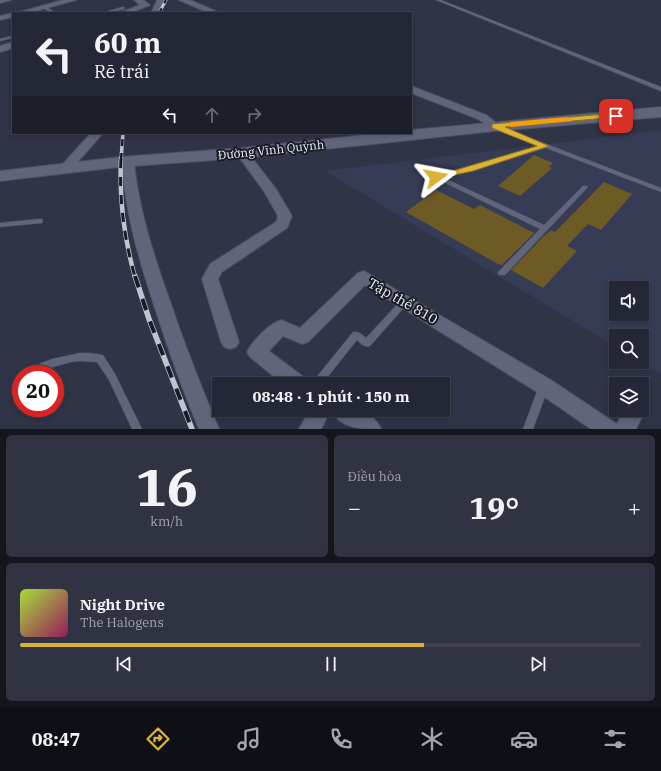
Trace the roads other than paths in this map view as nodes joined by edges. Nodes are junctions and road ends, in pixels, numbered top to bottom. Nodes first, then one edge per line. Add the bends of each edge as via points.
1 (7, 0) edge
2 (72, 0) edge
3 (138, 0) edge
4 (161, 0) edge
5 (183, 0) edge
6 (438, 0) edge
7 (0, 2) edge
8 (44, 7) junction
9 (123, 10) edge
10 (24, 12) edge
11 (52, 12) edge
12 (110, 12) edge
13 (155, 12) edge
14 (213, 12) edge
15 (12, 15) edge
16 (0, 18) edge
17 (12, 37) edge
18 (0, 40) edge
19 (12, 45) edge
20 (0, 49) edge
21 (412, 89) edge
22 (661, 89) edge
23 (661, 112) edge
24 (495, 126) junction
25 (96, 134) edge
26 (545, 146) junction
27 (242, 153) junction
28 (128, 162) junction
29 (65, 169) junction
30 (0, 176) edge
31 (585, 187) dead end
32 (661, 189) edge
33 (39, 221) dead end
34 (0, 225) edge
35 (545, 228) junction
36 (502, 273) dead end
37 (405, 301) junction
38 (230, 342) dead end
39 (48, 365) edge
40 (289, 377) edge
41 (322, 377) edge
42 (544, 386) junction
43 (317, 417) edge
44 (352, 417) edge
45 (631, 417) edge
46 (137, 429) edge
47 (209, 429) edge
48 (309, 429) edge
49 (371, 429) edge
50 (528, 429) edge
51 (609, 429) edge
52 (625, 429) edge

1 - 7 street
2 - 8 street
3 - 9 street via 146,5
4 - 13 street
5 - 14 street
6 - 22 lane
8 - 10 street
8 - 11 lane
9 - 12 lane
15 - 16 street
17 - 18 lane
19 - 20 street
21 - 24 street via 482,117
23 - 24 street, Đường Vĩnh Quỳnh
24 - 26 lane
24 - 27 street, Đường Vĩnh Quỳnh
25 - 29 street
26 - 32 lane
26 - 35 lane via 436,177
27 - 28 street, Đường Vĩnh Quỳnh
27 - 38 street via 285,216 282,225 216,268 210,279
28 - 29 street, Đường Vĩnh Quỳnh
28 - 47 street via 129,183 145,254
29 - 30 street, Đường Vĩnh Quỳnh
31 - 35 lane
33 - 34 lane
35 - 36 lane
37 - 40 street, Tập thể 810 via 364,277 302,337 281,327 256,352
37 - 41 lane via 366,343 356,335
37 - 42 street, Tập thể 810
39 - 46 lane via 70,357 100,358
42 - 50 lane
42 - 51 street, Tập thể 810
43 - 48 street
44 - 49 street
45 - 52 street

